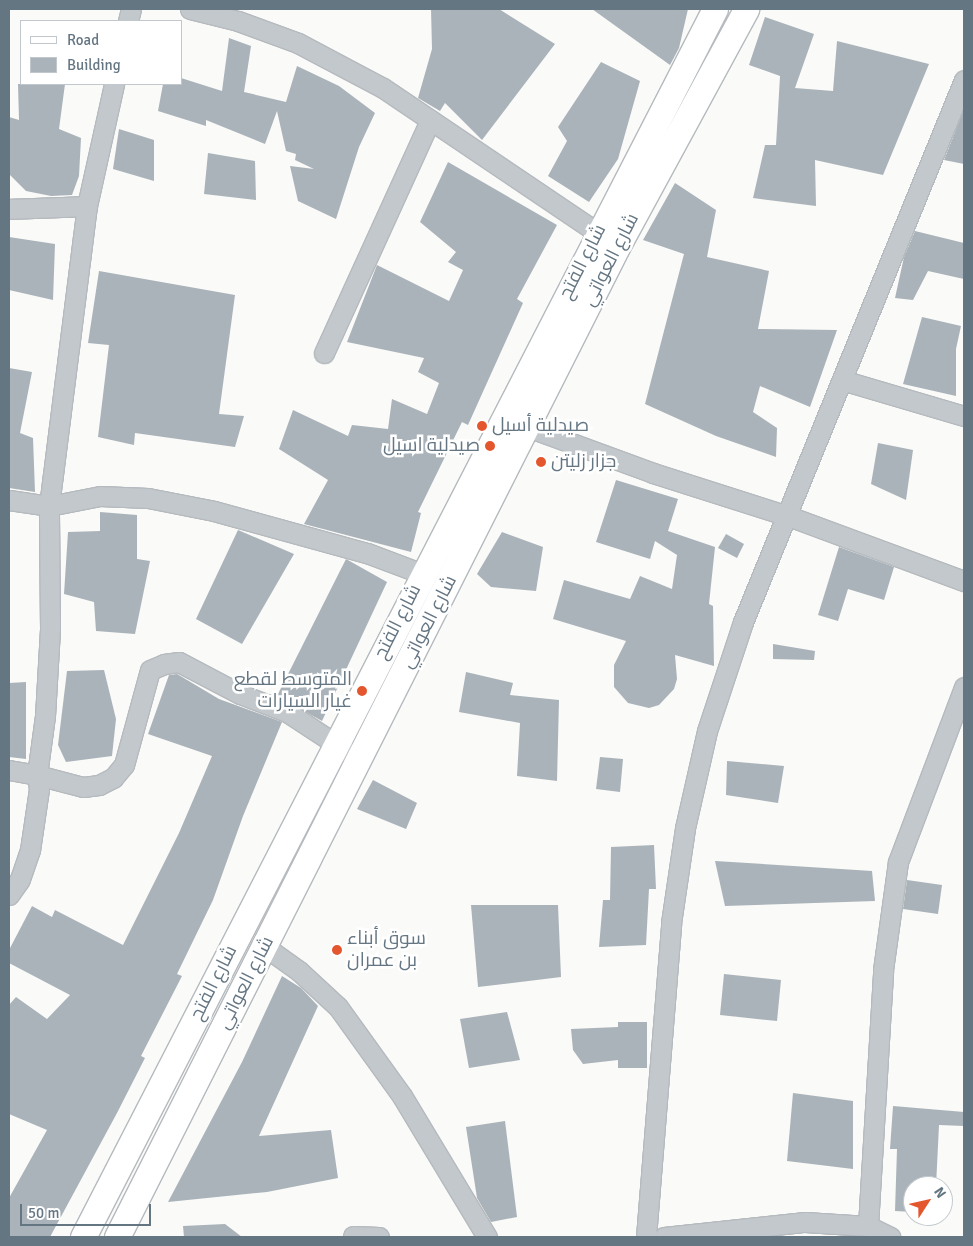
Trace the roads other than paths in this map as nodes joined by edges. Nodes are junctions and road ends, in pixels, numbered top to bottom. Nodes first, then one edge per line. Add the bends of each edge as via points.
1 (190, 9) edge
2 (715, 9) edge
3 (746, 9) edge
4 (239, 15) edge
5 (964, 80) edge
6 (114, 85) edge
7 (430, 120) junction
8 (87, 206) junction
9 (9, 209) edge
10 (598, 233) junction
11 (324, 353) dead end
12 (842, 380) junction
13 (964, 416) edge
14 (503, 418) junction
15 (527, 426) junction
16 (9, 500) edge
17 (49, 506) junction
18 (788, 516) junction
19 (423, 574) junction
20 (964, 581) edge
21 (964, 687) edge
22 (335, 746) junction
23 (360, 758) junction
24 (9, 770) edge
25 (37, 775) junction
26 (9, 895) edge
27 (264, 946) junction
28 (868, 1226) junction
29 (83, 1237) edge
30 (117, 1237) edge
31 (348, 1237) edge
32 (379, 1237) edge
33 (487, 1237) edge
34 (646, 1237) edge
35 (664, 1237) edge
36 (890, 1237) edge

1 - 4 street
2 - 10 main road, شارع الفتح
3 - 15 main road, شارع العواتي via 617,247
4 - 7 street via 383,88
5 - 12 street
6 - 8 street
7 - 10 street
7 - 11 street
8 - 9 street
8 - 17 street
10 - 14 main road, شارع الفتح
12 - 13 street
12 - 18 street
14 - 15 street
14 - 19 main road, شارع الفتح
15 - 18 street via 653,473
15 - 23 main road, شارع العواتي
16 - 17 street
17 - 19 street via 100,496 148,498 214,511 367,553
17 - 25 street via 50,628 46,716
18 - 20 street
18 - 34 street via 743,622 708,731 685,828 671,923
19 - 22 main road, شارع الفتح
21 - 28 street via 898,862 883,970
22 - 23 street
22 - 25 street via 287,712 240,694 179,662 150,670 124,765 113,778 99,785 83,787
22 - 29 main road, شارع الفتح
23 - 27 main road, شارع العواتي
24 - 25 street
25 - 26 street via 39,789 30,850 20,879
27 - 30 main road, شارع العواتي
27 - 33 street via 338,1007 402,1096
28 - 35 street via 805,1222
28 - 36 street
31 - 32 street

